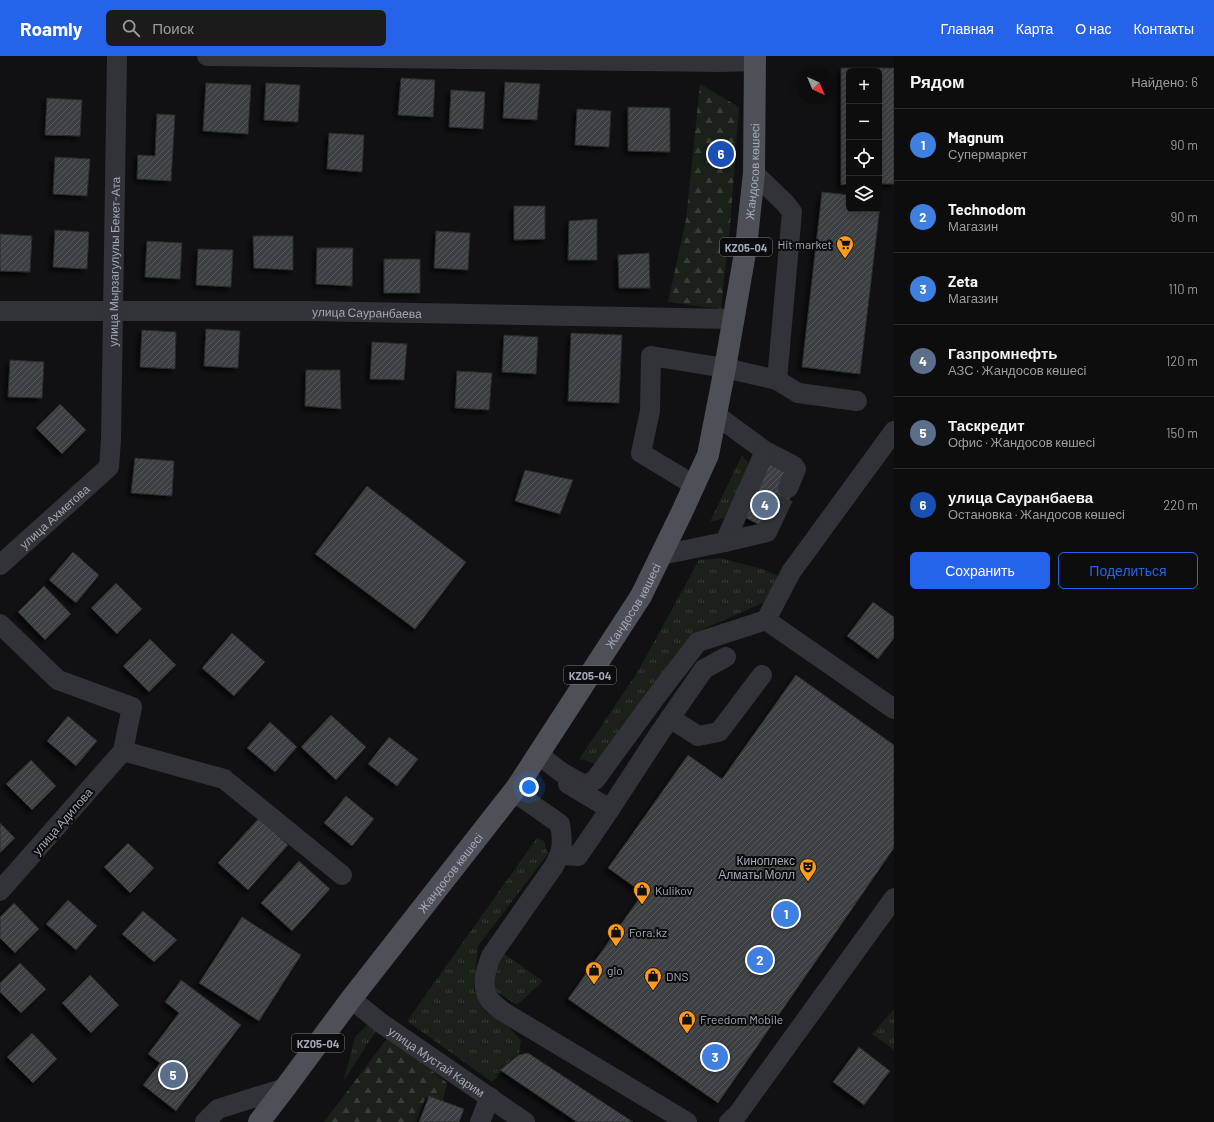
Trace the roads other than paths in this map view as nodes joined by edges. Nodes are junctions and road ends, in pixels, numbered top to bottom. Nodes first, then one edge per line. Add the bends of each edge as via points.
1 (117, 56) edge
2 (208, 56) edge
3 (755, 58) edge
4 (754, 174) junction
5 (0, 311) edge
6 (113, 312) junction
7 (734, 319) junction
8 (725, 368) junction
9 (777, 380) junction
10 (857, 401) dead end
11 (716, 415) junction
12 (894, 431) edge
13 (765, 451) junction
14 (109, 467) joint
15 (694, 485) junction
16 (788, 488) tunnel mouth
17 (775, 515) tunnel mouth
18 (725, 542) junction
19 (661, 555) junction
20 (0, 565) edge
21 (766, 620) junction
22 (0, 624) edge
23 (726, 657) dead end
24 (762, 675) dead end
25 (894, 709) edge
26 (670, 718) junction
27 (123, 751) junction
28 (536, 759) junction
29 (513, 792) junction
30 (610, 810) junction
31 (564, 846) junction
32 (342, 875) dead end
33 (0, 891) edge
34 (894, 898) edge
35 (351, 999) junction
36 (285, 1088) junction
37 (490, 1097) junction
38 (205, 1122) edge
39 (259, 1122) edge
40 (265, 1122) edge
41 (480, 1122) edge
42 (525, 1122) edge
43 (687, 1122) edge
44 (729, 1122) edge

1 - 6 street, улица Мырзагулулы Бекет-Ата
2 - 3 street via 697,61
3 - 4 main road, Жандосов көшесі / KZ05-04
4 - 7 main road, Жандосов көшесі / KZ05-04 via 746,247
4 - 9 street via 792,212
5 - 6 street, улица Сауранбаева
6 - 7 street, улица Сауранбаева via 308,311
6 - 14 street, улица Мырзагулулы Бекет-Ата
7 - 8 main road, Жандосов көшесі / KZ05-04
8 - 9 street
8 - 11 main road, Жандосов көшесі / KZ05-04
8 - 15 street via 651,356 650,412 641,453
9 - 10 street via 798,393
11 - 13 street
11 - 15 main road, Жандосов көшесі / KZ05-04 via 708,455
12 - 21 street via 791,572
13 - 16 street via 796,468
13 - 18 street
14 - 20 street, улица Ахметова
15 - 19 main road, Жандосов көшесі / KZ05-04
17 - 18 street via 766,532
18 - 19 street
19 - 28 main road, Жандосов көшесі / KZ05-04 via 641,596
21 - 25 street
21 - 28 street via 698,642 595,780 584,785
22 - 27 street via 58,680 132,707
23 - 26 street via 704,669
24 - 26 street via 719,732 698,736
26 - 30 street
27 - 32 street via 224,779
27 - 33 street, улица Адилова
28 - 29 main road, Жандосов көшесі / KZ05-04
28 - 30 street
29 - 31 street via 560,824
29 - 35 main road, Жандосов көшесі / KZ05-04
30 - 31 street via 578,856
31 - 43 street via 554,866 491,956 485,985 489,999 502,1011
34 - 44 street via 737,1115
35 - 36 main road, Жандосов көшесі / KZ05-04
35 - 37 street, улица Мустай Карим via 381,1023
36 - 38 street via 218,1109
36 - 39 main road, Жандосов көшесі / KZ05-04
36 - 40 main road, Жандосов көшесі / KZ05-04
37 - 41 street
37 - 42 street, улица Мустай Карим

